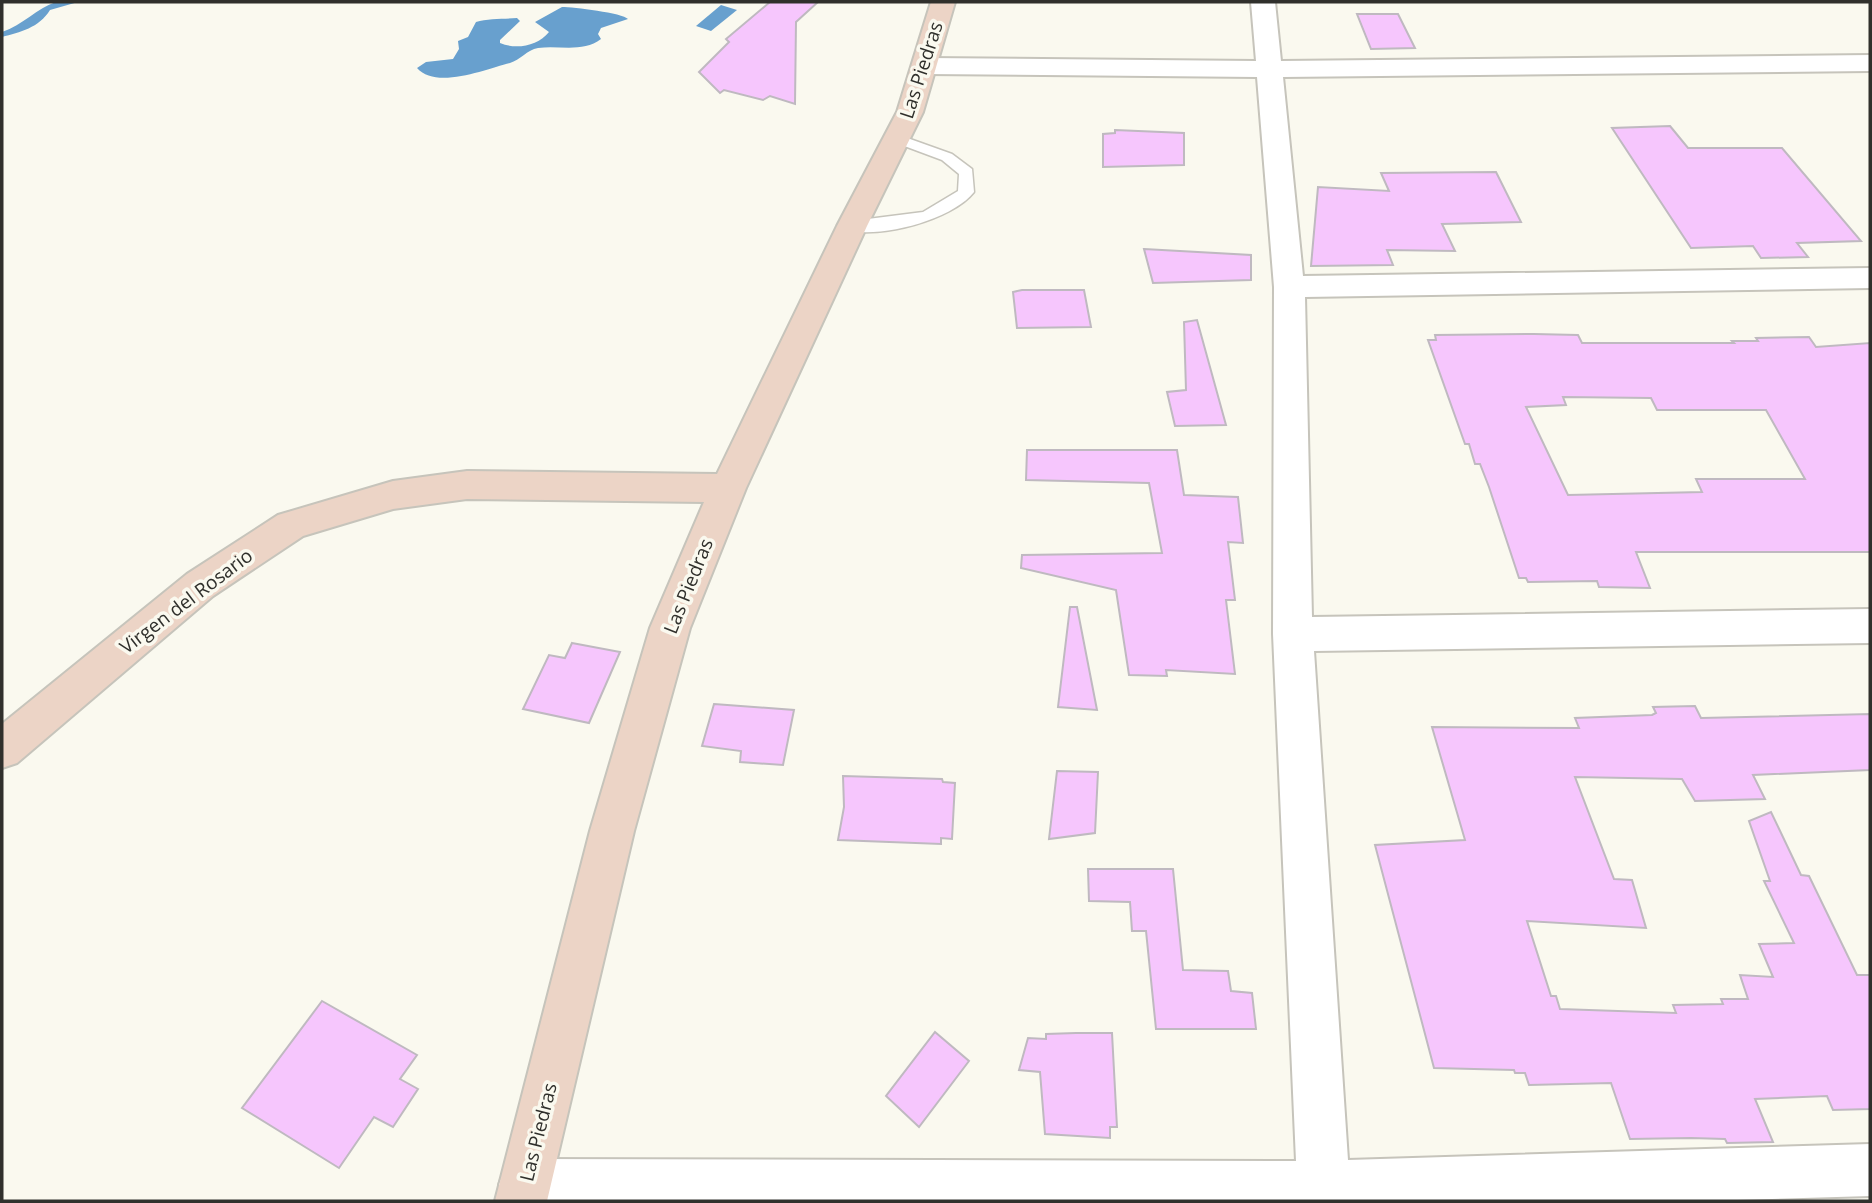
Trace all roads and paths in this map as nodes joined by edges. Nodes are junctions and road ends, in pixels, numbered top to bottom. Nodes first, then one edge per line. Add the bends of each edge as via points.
1 (943, 2) edge
2 (1264, 2) edge
3 (1870, 63) edge
4 (926, 66) junction
5 (1270, 69) junction
6 (896, 138) junction
7 (852, 226) junction
8 (1870, 278) edge
9 (1289, 288) junction
10 (728, 488) junction
11 (1870, 626) edge
12 (1293, 634) junction
13 (2, 749) edge
14 (1870, 1170) edge
15 (523, 1193) edge
16 (1323, 1194) edge

1 - 4 street, Las Piedras
2 - 5 street
3 - 5 street
4 - 5 street
4 - 6 street, Las Piedras
5 - 9 street
6 - 7 street, Las Piedras
6 - 7 lane via 947,157 967,172 966,192 953,207 931,216
7 - 10 street, Las Piedras
8 - 9 street
9 - 12 street
10 - 13 street, Virgen del Rosario via 467,485 393,495 291,524 200,585
10 - 15 street, Las Piedras via 670,628 612,831
11 - 12 street
12 - 16 street
14 - 16 street
15 - 16 street

